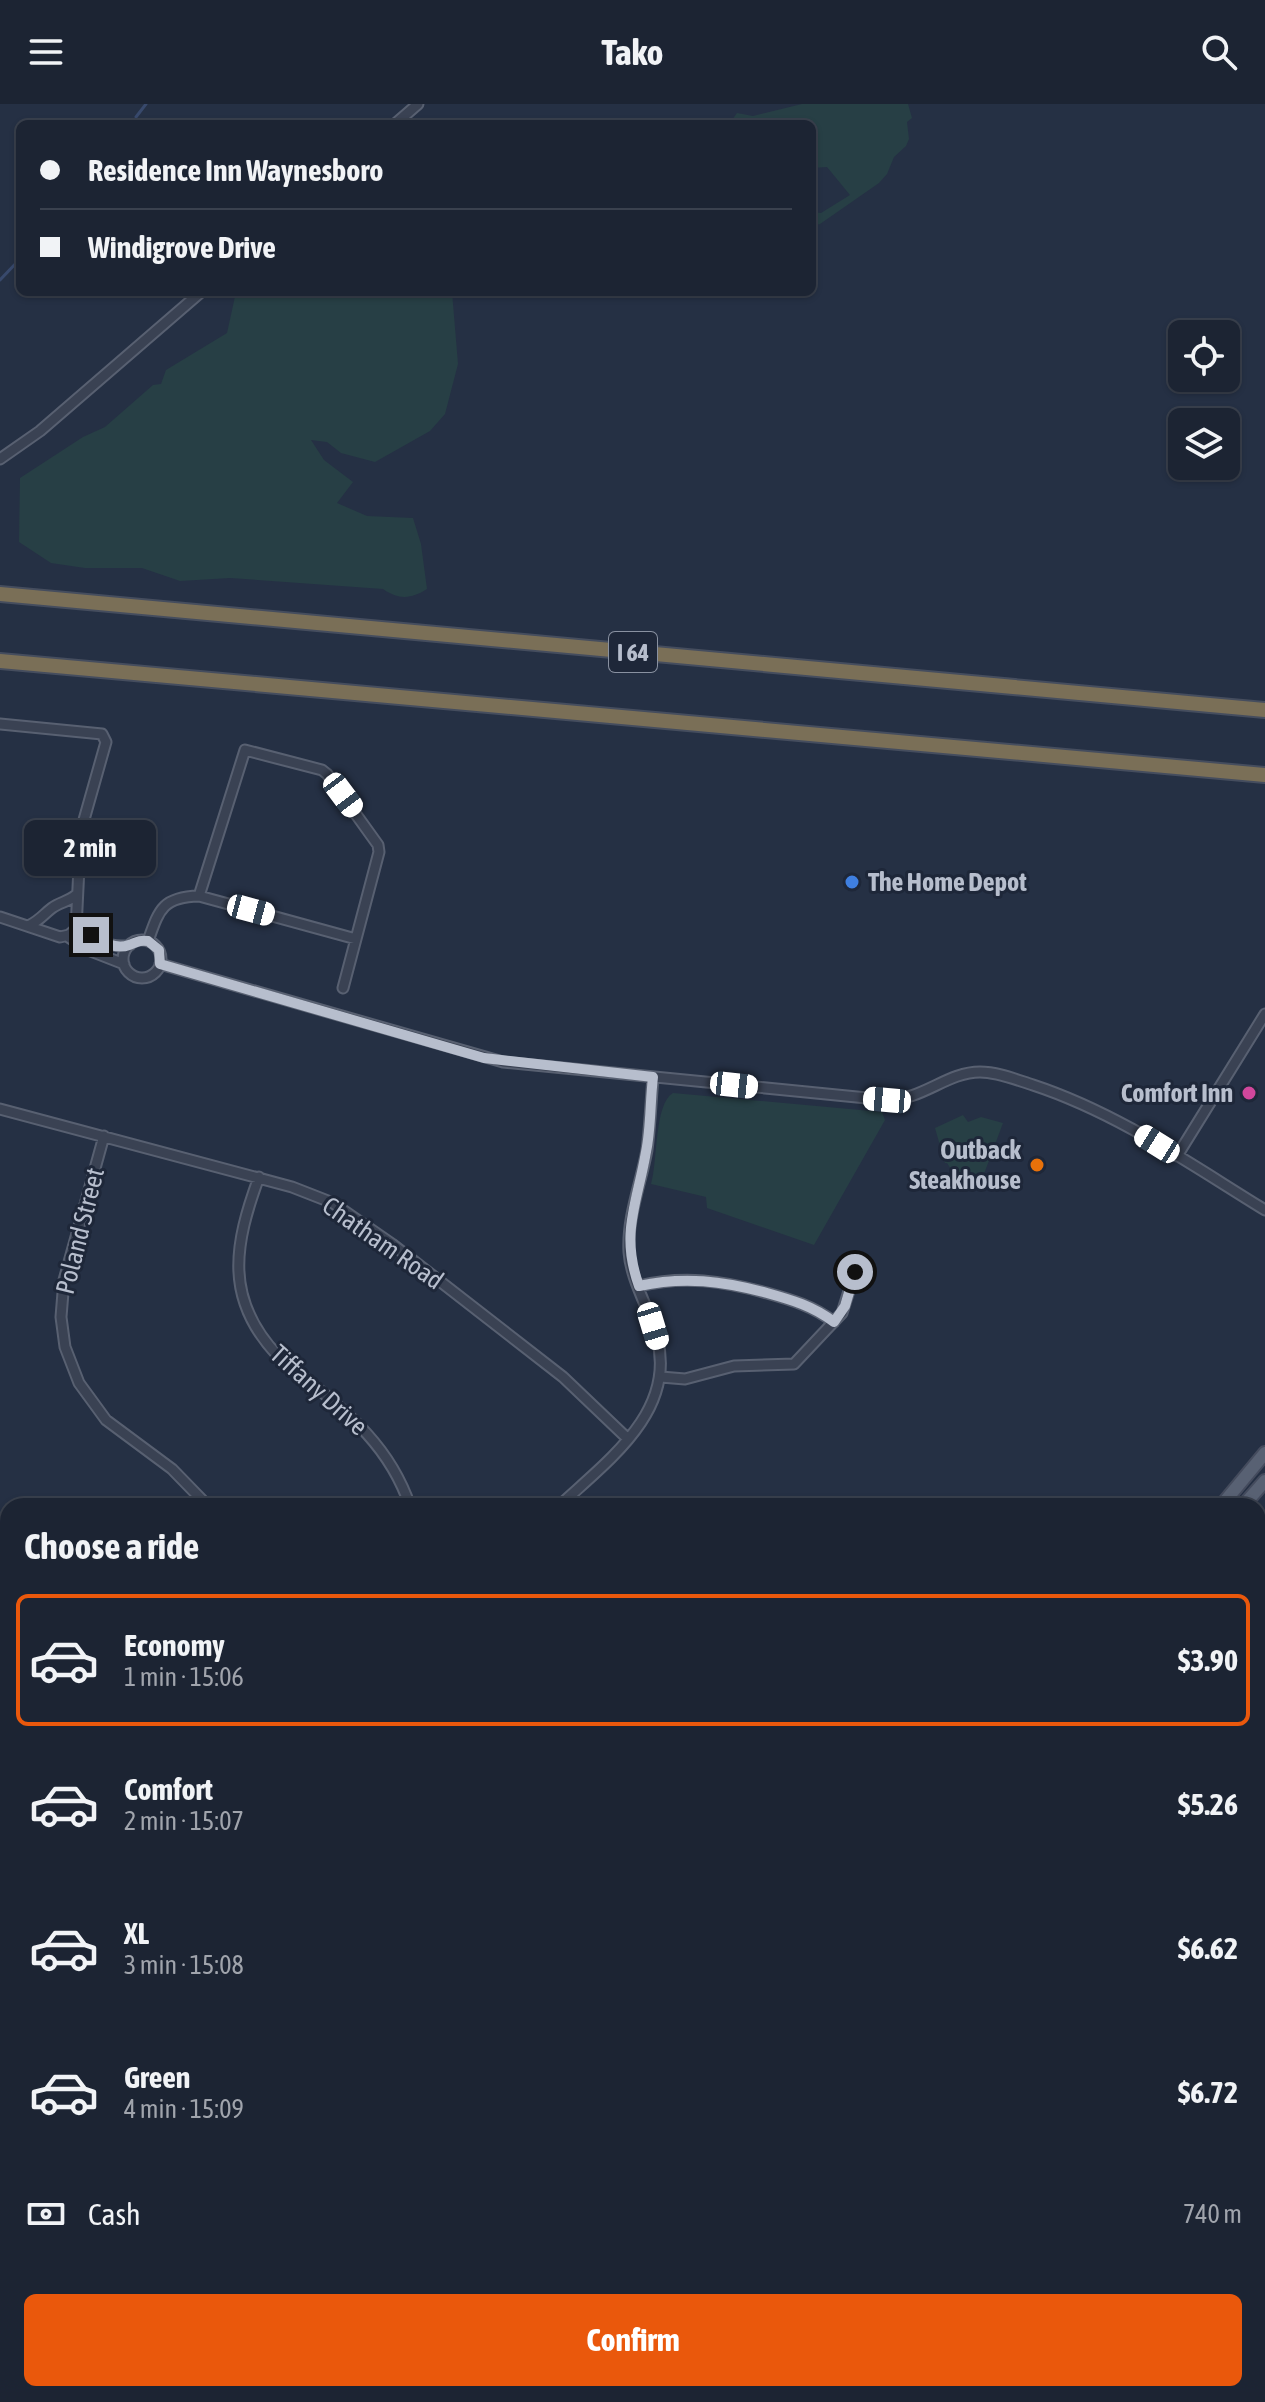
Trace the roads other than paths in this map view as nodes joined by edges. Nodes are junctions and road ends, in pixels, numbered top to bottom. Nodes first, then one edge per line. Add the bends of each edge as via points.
1 (418, 104) edge
2 (400, 120) edge
3 (196, 296) edge
4 (0, 459) edge
5 (0, 594) edge
6 (0, 661) edge
7 (1265, 708) edge
8 (0, 724) edge
9 (1169, 766) junction
10 (1265, 775) edge
11 (1265, 784) edge
12 (76, 895) junction
13 (199, 896) junction
14 (63, 905) junction
15 (46, 916) junction
16 (0, 917) edge
17 (77, 919) junction
18 (30, 925) junction
19 (51, 933) junction
20 (67, 936) junction
21 (356, 939) junction
22 (148, 941) junction
23 (130, 945) junction
24 (124, 964) junction
25 (160, 964) junction
26 (343, 988) dead end
27 (1265, 1014) edge
28 (653, 1077) junction
29 (0, 1109) edge
30 (104, 1136) junction
31 (1177, 1156) junction
32 (259, 1177) junction
33 (1265, 1210) edge
34 (855, 1272) dead end
35 (639, 1286) junction
36 (834, 1322) junction
37 (661, 1377) junction
38 (628, 1439) junction
39 (1265, 1453) edge
40 (1265, 1481) edge
41 (200, 1498) edge
42 (407, 1498) edge
43 (567, 1498) edge
44 (1228, 1498) edge
45 (1250, 1498) edge

1 - 2 street
3 - 4 street via 40,431
5 - 7 highway, I 64
6 - 9 highway
8 - 12 street via 102,734 106,742 76,848
9 - 10 highway
9 - 11 highway
12 - 14 street
12 - 17 street
13 - 21 street
13 - 21 street via 245,750 322,770 378,845
13 - 22 street via 166,903
14 - 15 street
14 - 17 street
15 - 18 street
15 - 19 street
16 - 18 street
17 - 20 street via 76,929
17 - 23 street via 107,944
18 - 19 street
19 - 20 street
20 - 24 street
21 - 26 street
22 - 23 street
22 - 25 street via 159,950
23 - 24 street
24 - 25 street via 130,974 142,978
25 - 28 street via 484,1058
27 - 31 street
28 - 31 street via 887,1100 909,1098 968,1073 987,1073 1091,1108
28 - 35 street via 647,1150 630,1238
29 - 30 street, Chatham Road
30 - 32 street, Chatham Road
30 - 41 street, Poland Street via 64,1280 65,1347 79,1383 106,1420 172,1469
31 - 33 street
32 - 38 street, Chatham Road via 349,1213 563,1377
32 - 42 street, Tiffany Drive via 238,1254 238,1282 247,1313 278,1356 373,1438
34 - 36 street
35 - 36 street via 688,1279 724,1282 809,1305
35 - 37 street via 658,1341
36 - 37 street via 794,1364 734,1366 685,1379
37 - 38 street via 652,1406
38 - 43 street
39 - 44 main road
40 - 45 main road

